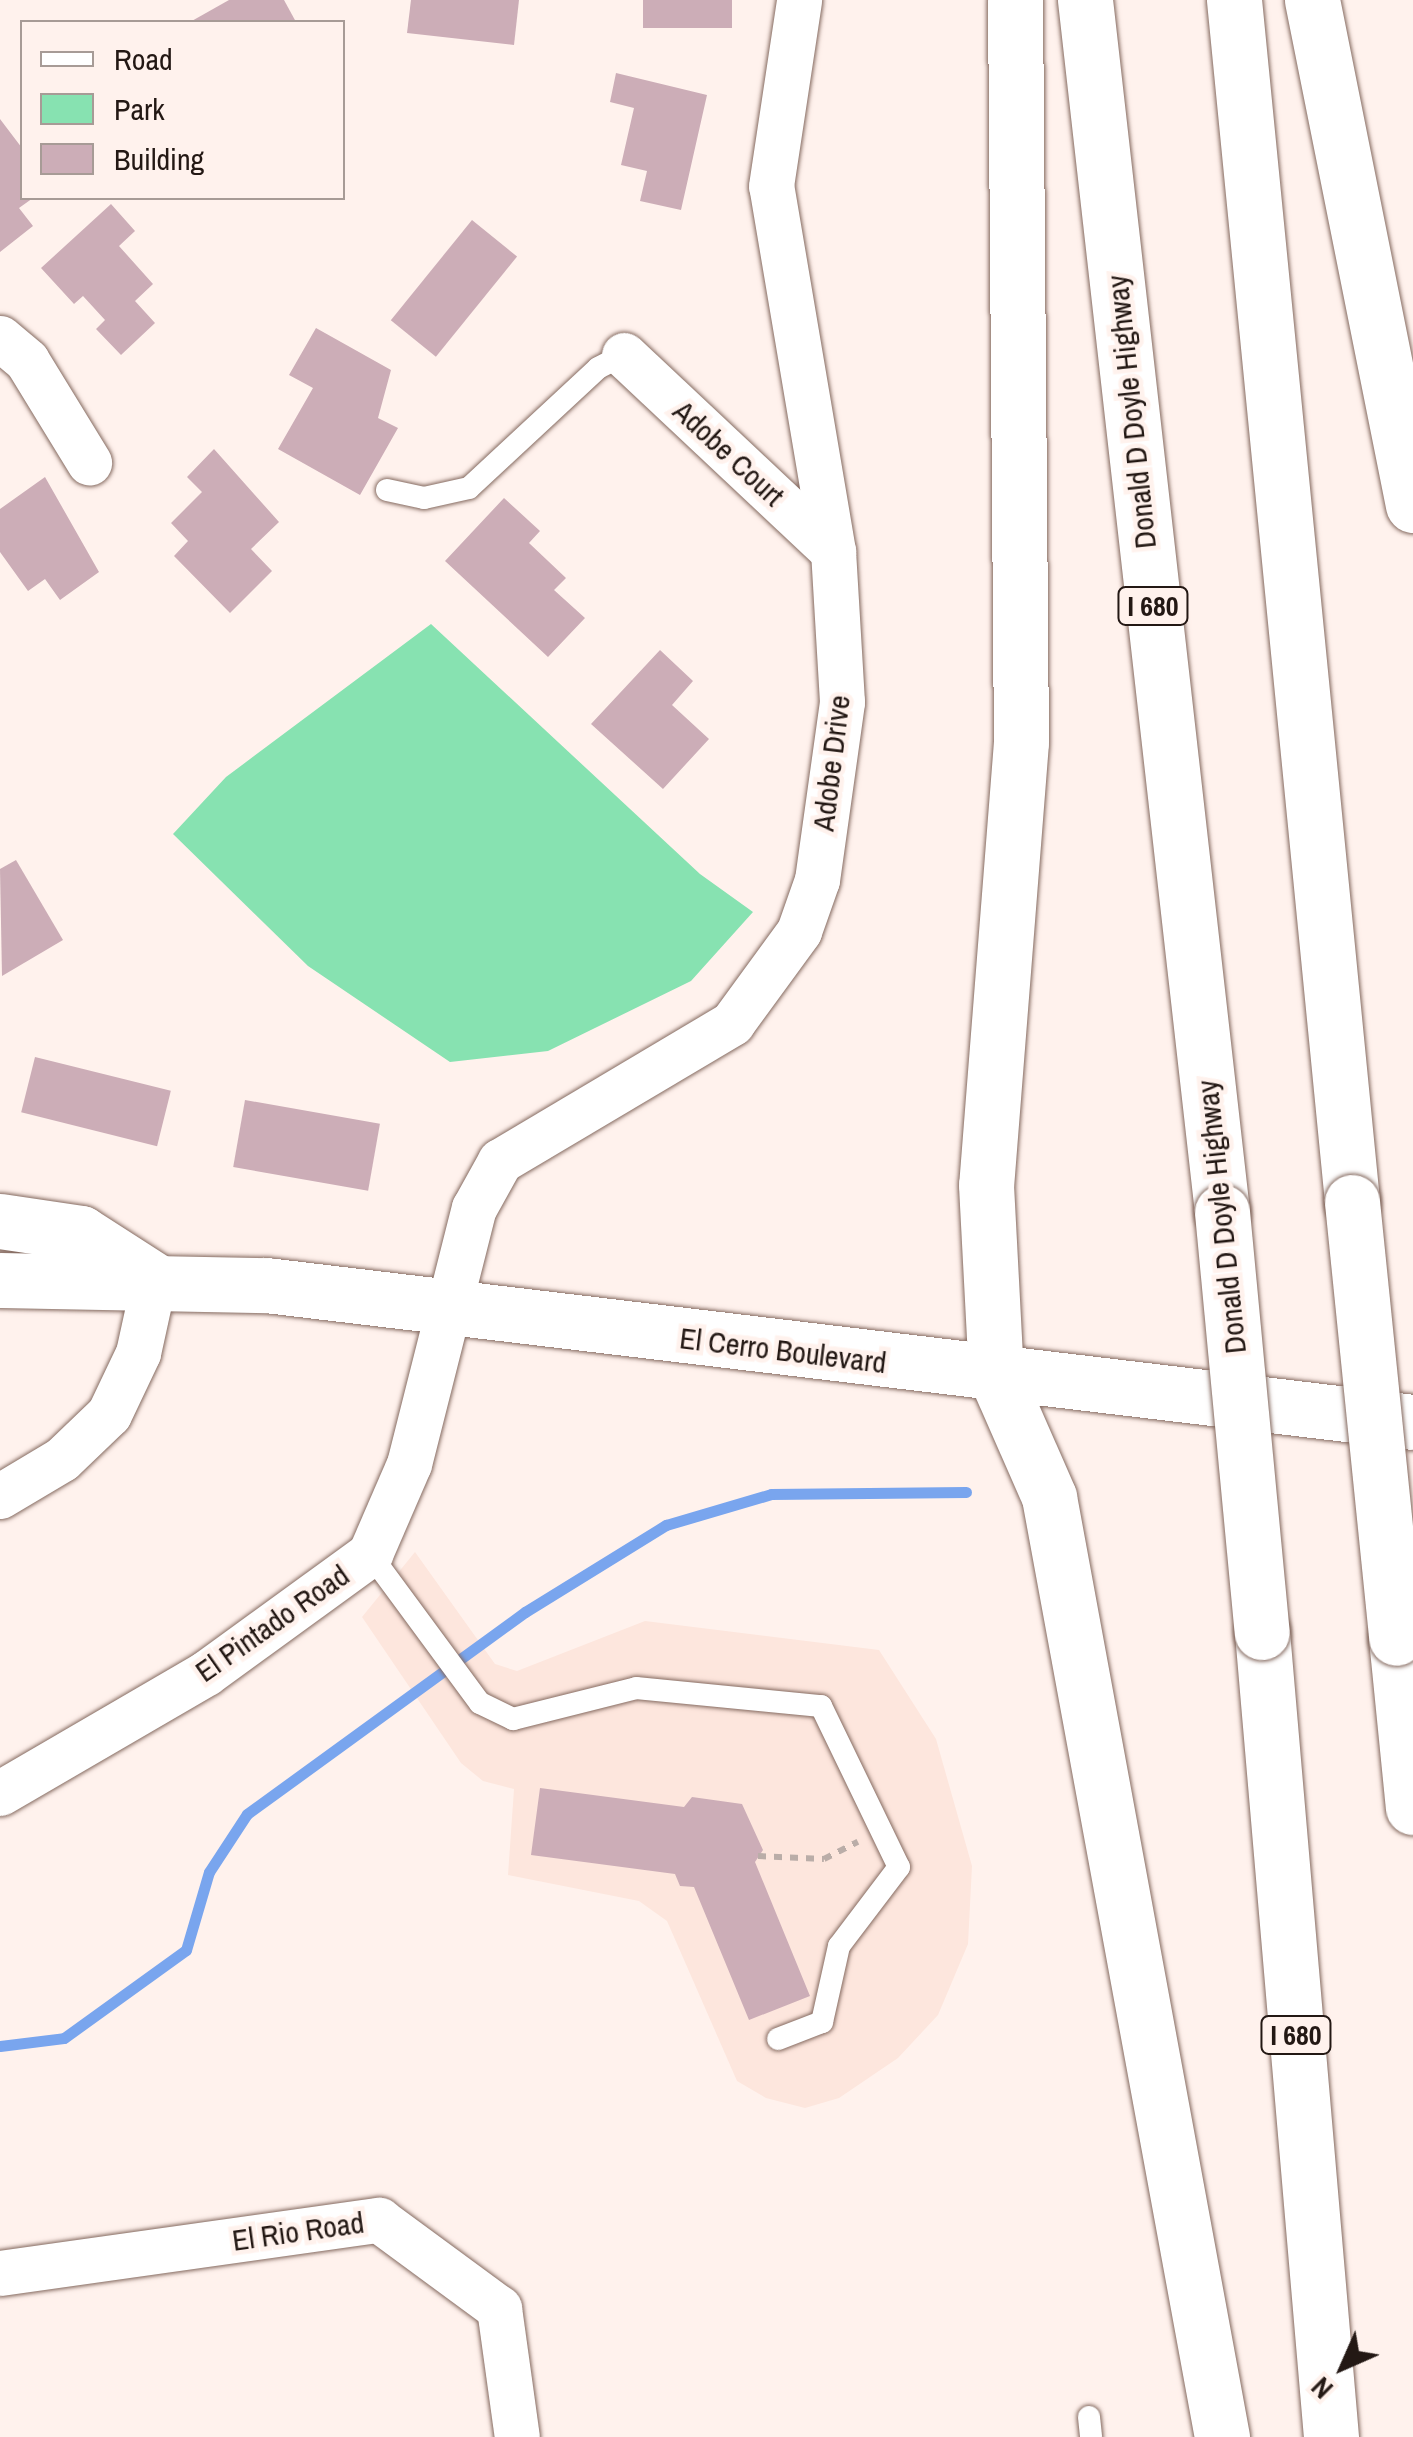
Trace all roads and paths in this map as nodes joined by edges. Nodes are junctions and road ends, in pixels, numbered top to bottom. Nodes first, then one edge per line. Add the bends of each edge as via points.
1 (799, 0) edge
2 (1015, 0) edge
3 (1084, 0) edge
4 (1234, 0) edge
5 (1312, 0) edge
6 (0, 338) edge
7 (624, 355) joint
8 (89, 462) dead end
9 (388, 490) dead end
10 (1413, 505) edge
11 (834, 551) junction
12 (0, 1221) edge
13 (0, 1280) edge
14 (154, 1280) junction
15 (444, 1305) junction
16 (996, 1376) junction
17 (1413, 1422) edge
18 (0, 1496) edge
19 (370, 1554) junction
20 (0, 1793) edge
21 (1413, 1808) edge
22 (881, 1831) junction
23 (758, 1856) dead end
24 (778, 2038) dead end
25 (0, 2273) edge
26 (517, 2437) edge
27 (1222, 2437) edge
28 (1331, 2437) edge

1 - 11 street, Adobe Drive via 771,186
2 - 16 main road via 1021,742 986,1185
3 - 28 main road, Donald D Doyle Highway / I 680, bridge via 1222,1212
4 - 21 main road, bridge
5 - 10 main road
6 - 8 street via 27,360
7 - 9 lane via 598,368 469,488 424,498
7 - 11 street, Adobe Court
11 - 15 street, Adobe Drive via 842,702 816,880 799,931 732,1023 500,1161 474,1208
12 - 14 main road, El Cerro Boulevard via 81,1233
13 - 14 main road, El Cerro Boulevard via 69,1286
14 - 15 main road, El Cerro Boulevard
14 - 18 street via 138,1353 109,1414 62,1459
15 - 16 main road, El Cerro Boulevard
15 - 19 street, El Pintado Road via 409,1464
16 - 17 main road, El Cerro Boulevard
16 - 27 main road via 1049,1497
19 - 20 street, El Pintado Road via 206,1673
19 - 22 lane via 480,1703 513,1719 636,1688 821,1706
22 - 23 path via 824,1859
22 - 24 lane via 899,1867 839,1946 822,2022
25 - 26 street, El Rio Road via 380,2220 498,2308

